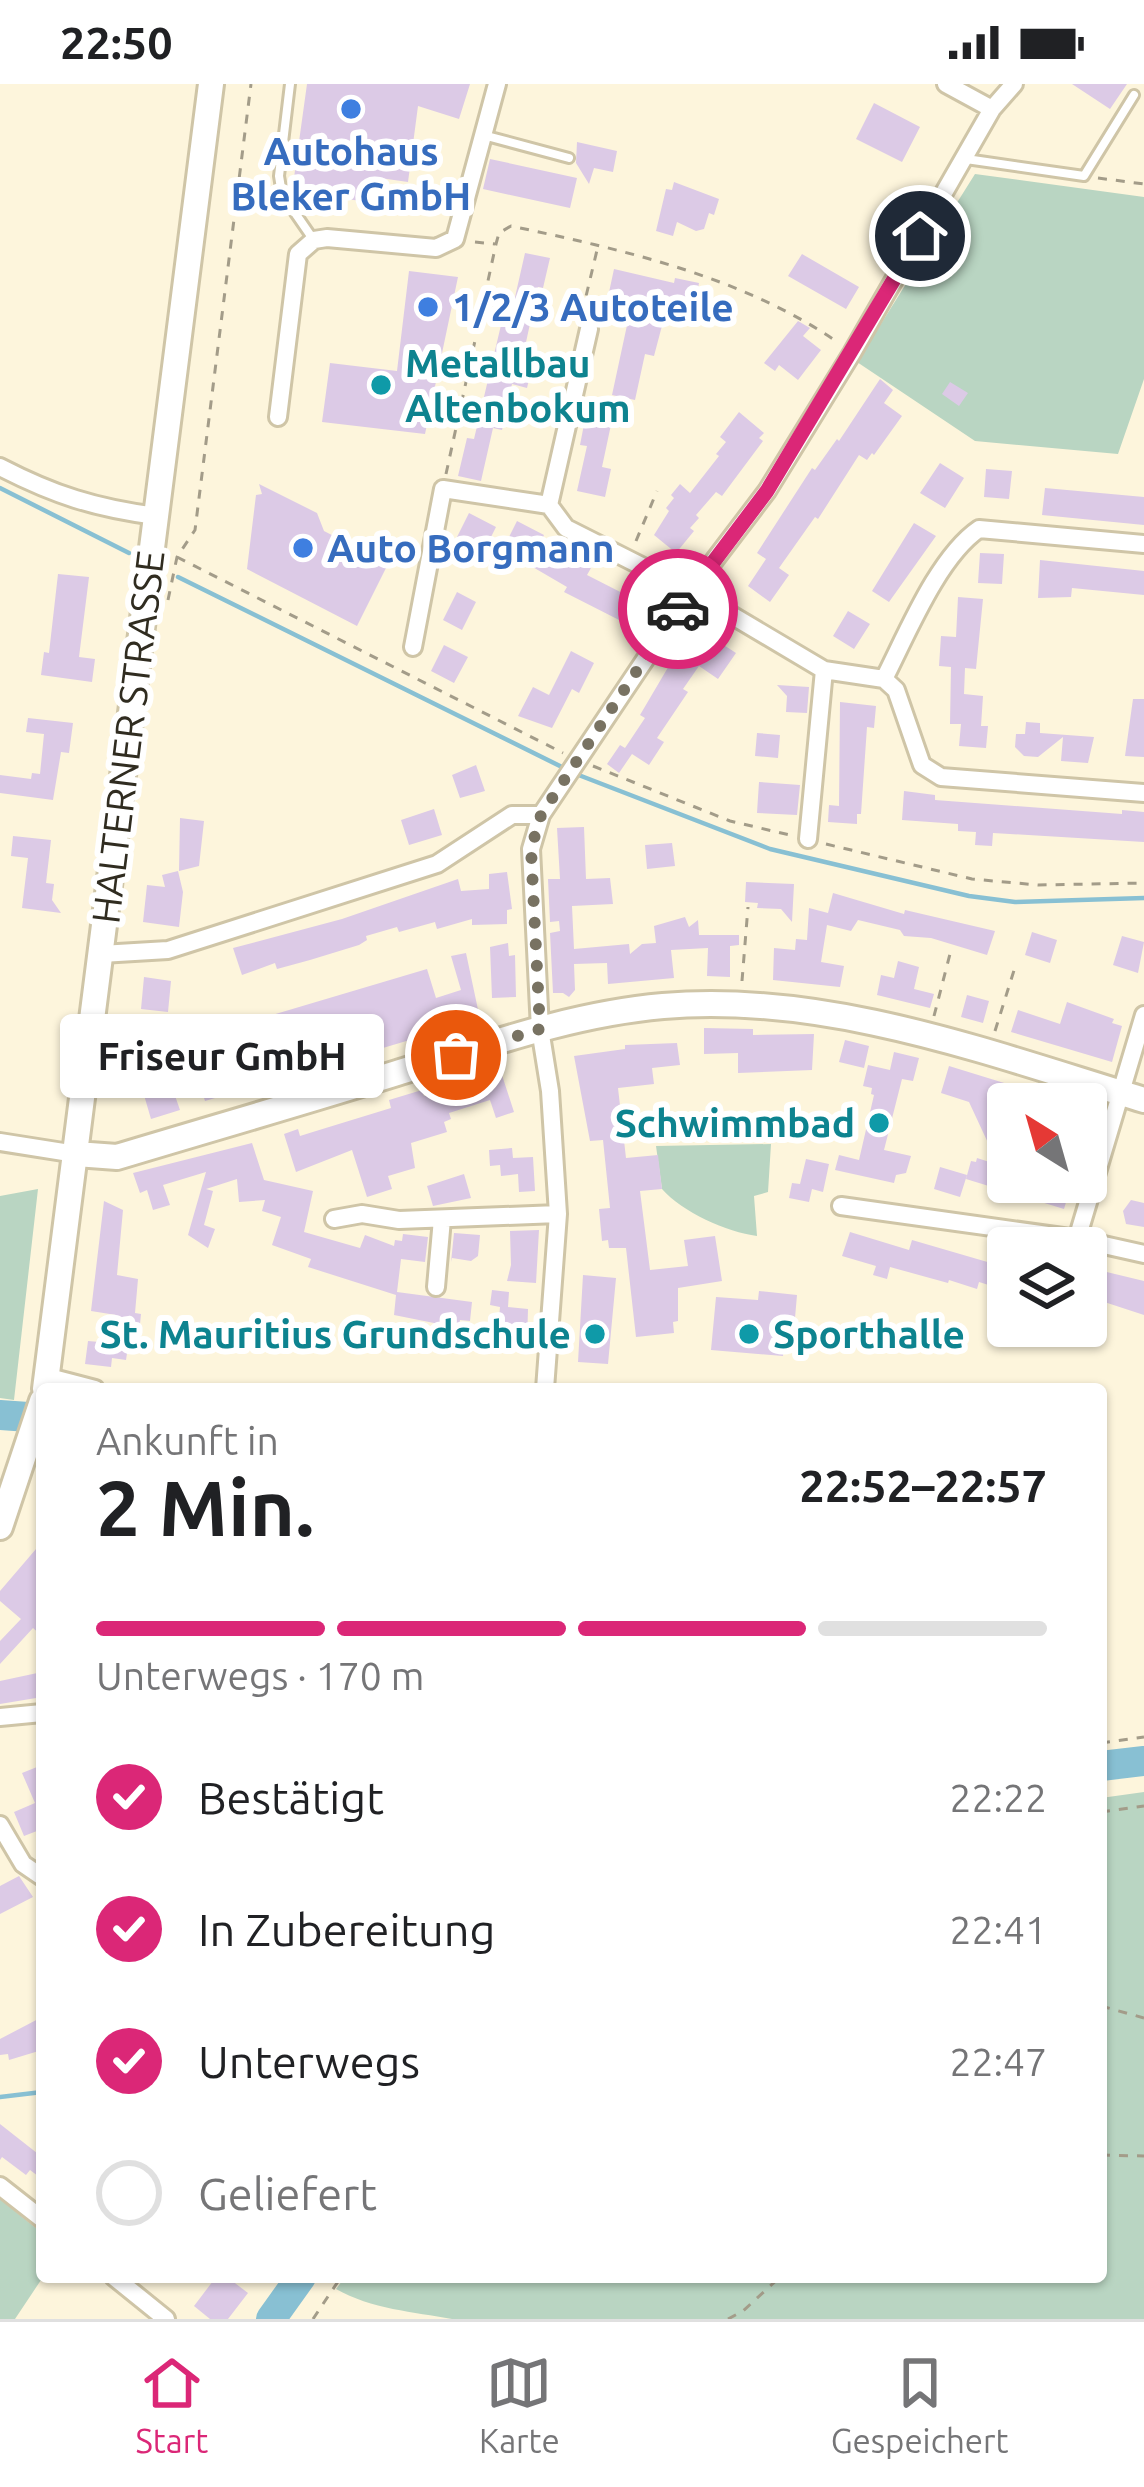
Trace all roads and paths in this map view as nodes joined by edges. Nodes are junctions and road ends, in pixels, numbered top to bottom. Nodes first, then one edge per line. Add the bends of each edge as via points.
1 (211, 84) edge
2 (250, 84) edge
3 (290, 84) edge
4 (497, 84) edge
5 (946, 84) edge
6 (1014, 84) edge
7 (1134, 95) dead end
8 (992, 109) junction
9 (482, 134) junction
10 (569, 158) dead end
11 (964, 159) junction
12 (1084, 176) junction
13 (1144, 184) edge
14 (455, 239) junction
15 (314, 240) junction
16 (496, 244) junction
17 (598, 244) junction
18 (583, 306) junction
19 (664, 317) dead end
20 (589, 329) joint
21 (852, 352) junction
22 (278, 417) dead end
23 (0, 467) edge
24 (443, 489) junction
25 (657, 491) dead end
26 (550, 505) junction
27 (156, 516) junction
28 (1144, 544) edge
29 (177, 557) junction
30 (628, 559) junction
31 (691, 591) junction
32 (167, 602) dead end
33 (413, 647) dead end
34 (824, 670) junction
35 (884, 679) junction
36 (574, 761) junction
37 (1144, 793) edge
38 (541, 815) junction
39 (808, 839) junction
40 (1144, 883) edge
41 (748, 907) dead end
42 (101, 954) junction
43 (950, 954) dead end
44 (1016, 964) dead end
45 (740, 1007) junction
46 (1144, 1016) edge
47 (540, 1029) junction
48 (929, 1037) junction
49 (988, 1054) junction
50 (1132, 1096) edge
51 (0, 1142) edge
52 (76, 1154) junction
53 (841, 1206) dead end
54 (558, 1214) junction
55 (334, 1219) dead end
56 (442, 1219) junction
57 (991, 1227) edge
58 (1082, 1227) edge
59 (1107, 1246) edge
60 (1144, 1254) edge
61 (436, 1287) dead end
62 (46, 1383) edge
63 (545, 1383) edge
64 (36, 1421) edge
65 (0, 1526) edge
66 (36, 1714) edge
67 (0, 1717) edge
68 (1144, 1737) edge
69 (1107, 1742) edge
70 (1144, 1807) edge
71 (1107, 1811) edge
72 (0, 1825) edge
73 (36, 1873) edge
74 (1107, 2008) edge
75 (1144, 2018) edge
76 (1107, 2156) edge
77 (1144, 2156) edge
78 (0, 2186) edge
79 (36, 2214) edge
80 (121, 2283) edge
81 (337, 2283) edge
82 (773, 2283) edge
83 (166, 2319) edge
84 (314, 2319) edge
85 (728, 2319) edge

1 - 27 main road, HALTERNER STRASSE
2 - 29 path via 195,530
3 - 15 lane via 279,176 282,194
4 - 9 street
5 - 8 street
6 - 8 street
7 - 12 lane
8 - 11 street
9 - 10 lane
9 - 14 street
11 - 12 lane
11 - 21 street
12 - 13 path
14 - 15 street via 436,248
14 - 16 path
15 - 22 street via 298,254
16 - 17 path via 511,226
16 - 24 path
17 - 18 path
17 - 21 path via 770,301
18 - 19 path
18 - 20 path via 580,320
20 - 26 street
21 - 31 street via 767,491
23 - 27 street via 51,494
24 - 26 street
24 - 33 street
25 - 30 path
26 - 30 street via 566,528
27 - 42 main road, HALTERNER STRASSE
28 - 35 street via 979,529 963,540
29 - 32 path
29 - 36 path
30 - 31 street
31 - 34 street
31 - 36 street
34 - 35 street
34 - 39 street
35 - 37 street via 896,690 922,765 941,777
36 - 38 street
36 - 39 path via 730,820
38 - 42 street via 512,815 436,864 168,950
38 - 47 street via 531,849
39 - 40 path via 972,879
41 - 45 path
42 - 52 main road, HALTERNER STRASSE
43 - 48 path
44 - 49 path
45 - 47 main road via 664,1006
45 - 48 main road via 834,1015
46 - 50 street
47 - 52 main road via 117,1156
47 - 54 street
48 - 49 main road
49 - 50 main road
50 - 58 street
51 - 52 street
52 - 62 main road, HALTERNER STRASSE
53 - 57 street
54 - 56 street
54 - 63 street
55 - 56 street
56 - 61 street
59 - 60 street
64 - 65 main road, HALTERNER STRASSE
66 - 67 street
68 - 69 path
70 - 71 path
72 - 73 street
74 - 75 path
76 - 77 path
78 - 79 street
80 - 83 street
81 - 84 path
82 - 85 path

